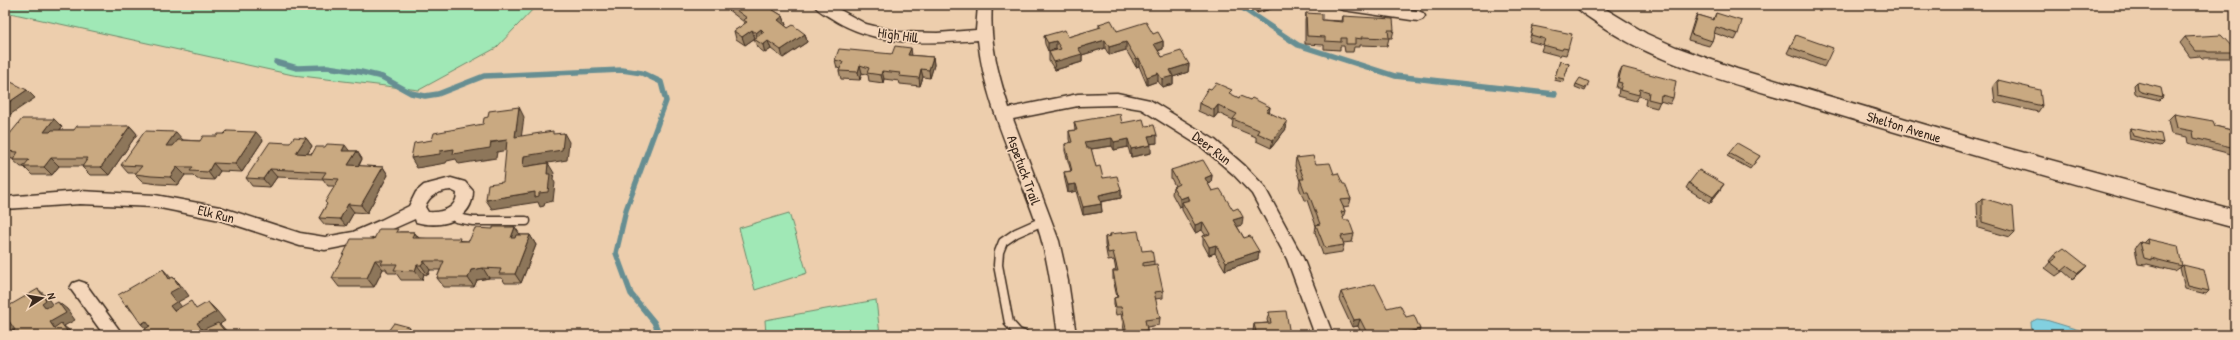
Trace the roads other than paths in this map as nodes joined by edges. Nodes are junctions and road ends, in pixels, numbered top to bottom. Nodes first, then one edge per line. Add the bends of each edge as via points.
1 (821, 5) edge
2 (985, 5) edge
3 (1343, 5) edge
4 (1585, 5) edge
5 (1418, 16) dead end
6 (982, 35) junction
7 (1005, 115) junction
8 (5, 203) edge
9 (417, 210) junction
10 (454, 213) junction
11 (2235, 219) edge
12 (526, 221) dead end
13 (1043, 221) junction
14 (79, 288) dead end
15 (114, 335) edge
16 (1024, 335) edge
17 (1067, 335) edge
18 (1324, 335) edge

1 - 6 street, High Hill via 851,24 884,36 917,39
2 - 6 street, Aspetuck Trail
3 - 5 street
4 - 11 main road, Shelton Avenue via 1604,20 1636,37 1724,71 1968,147
6 - 7 street, Aspetuck Trail
7 - 13 street, Aspetuck Trail
7 - 18 street, Deer Run via 1078,100 1103,98 1138,102 1173,120 1227,159 1258,190 1295,258
8 - 9 street, Elk Run via 84,197 156,202 203,209 300,239 325,244 358,236
9 - 10 street via 422,217 431,220
9 - 10 street via 418,203 426,192 441,185 451,184 462,188 465,195 461,206
10 - 12 lane via 456,218 473,221
13 - 16 lane via 1016,232 1003,242 999,252 998,265 1009,323 1018,333
13 - 17 street, Aspetuck Trail via 1058,268
14 - 15 street

